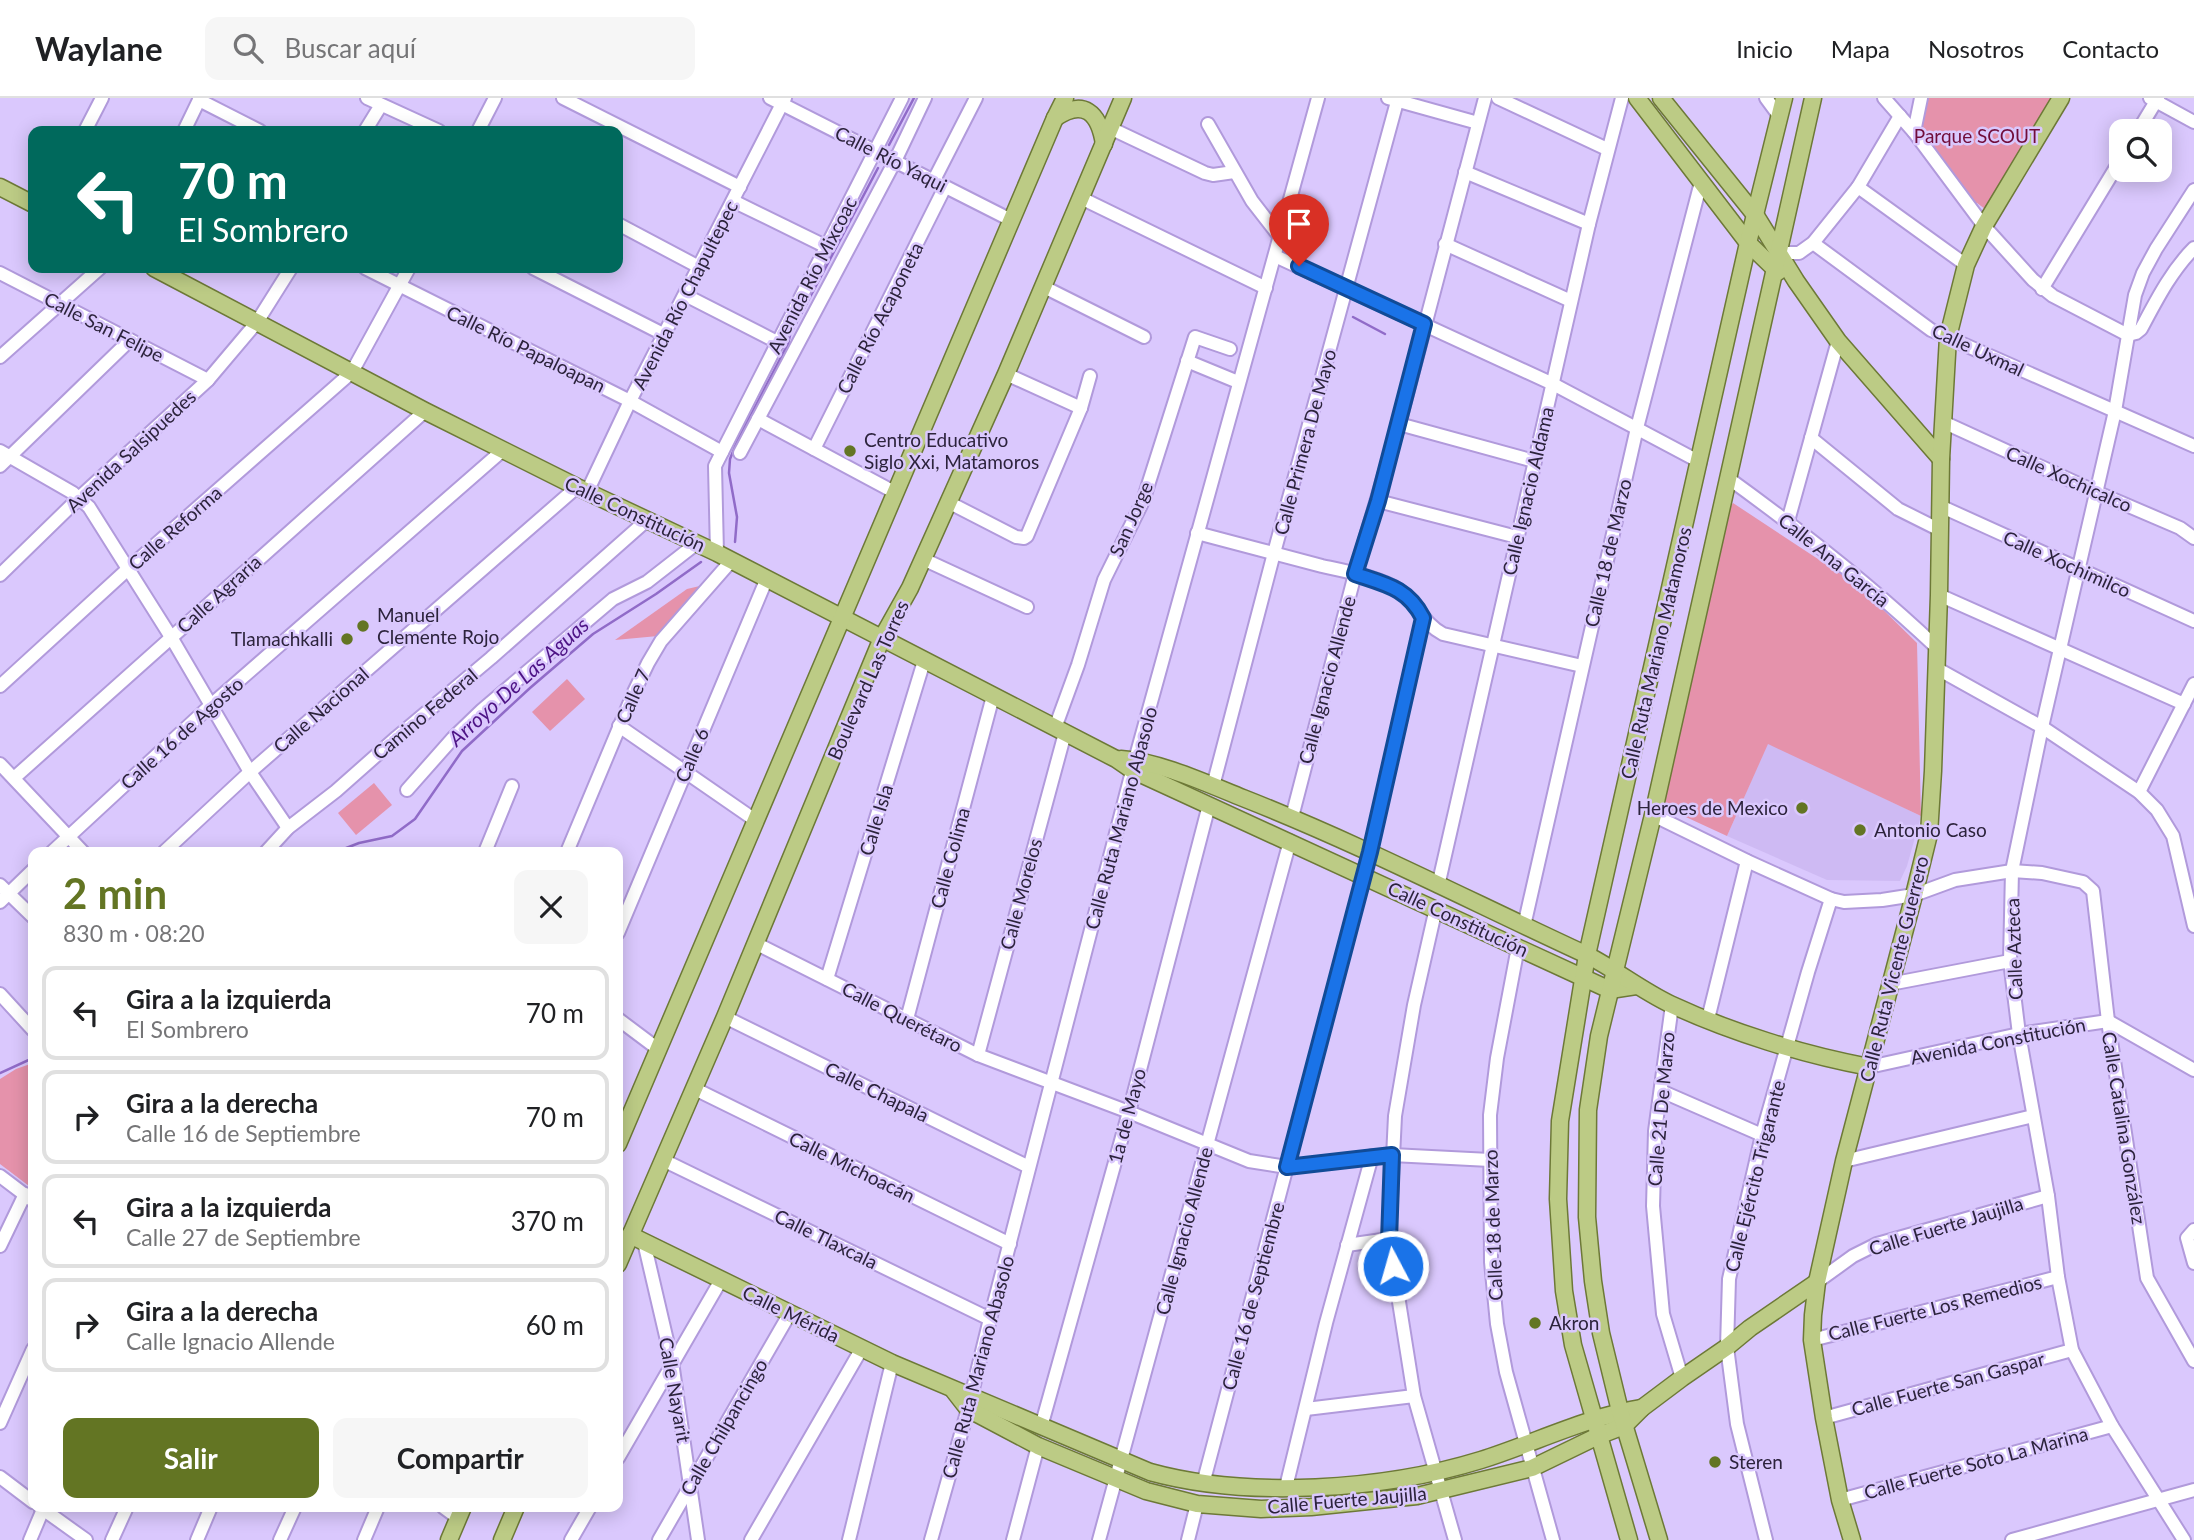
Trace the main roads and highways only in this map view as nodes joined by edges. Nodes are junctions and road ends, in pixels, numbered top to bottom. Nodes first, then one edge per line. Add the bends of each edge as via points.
1 (1065, 98) edge
2 (1123, 98) edge
3 (1637, 98) edge
4 (1661, 98) edge
5 (1784, 98) edge
6 (1813, 98) edge
7 (2061, 98) edge
8 (1055, 118) junction
9 (1107, 136) junction
10 (0, 187) edge
11 (28, 201) edge
12 (1756, 216) junction
13 (1748, 243) junction
14 (1777, 253) junction
15 (1773, 270) junction
16 (163, 273) edge
17 (1796, 281) junction
18 (1941, 459) junction
19 (844, 617) junction
20 (882, 638) junction
21 (1134, 765) junction
22 (1587, 955) junction
23 (1615, 970) junction
24 (1583, 978) junction
25 (1636, 986) junction
26 (1610, 990) junction
27 (1869, 1067) junction
28 (623, 1132) edge
29 (637, 1238) junction
30 (623, 1257) edge
31 (1817, 1282) junction
32 (970, 1403) junction
33 (1593, 1419) junction
34 (1622, 1419) junction
35 (1598, 1436) junction
36 (514, 1512) edge
37 (461, 1513) edge
38 (449, 1540) edge
39 (502, 1540) edge
40 (1629, 1540) edge
41 (1659, 1540) edge
42 (1852, 1540) edge

1 - 8 main road
2 - 9 main road, Boulevard Las Torres
3 - 13 main road
4 - 12 main road
5 - 12 main road, Calle Ruta Mariano Matamoros
6 - 14 main road, Calle Ruta Mariano Matamoros
7 - 18 main road, Calle Ruta Vicente Guerrero via 1984,226 1966,265 1948,337
8 - 9 main road via 1072,108 1090,112
8 - 19 main road
9 - 20 main road, Boulevard Las Torres via 1006,374 923,559
10 - 11 main road
12 - 13 main road, Calle Ruta Mariano Matamoros
12 - 14 main road
13 - 15 main road
13 - 22 main road, Calle Ruta Mariano Matamoros
14 - 15 main road, Calle Ruta Mariano Matamoros
14 - 17 main road
15 - 17 main road
15 - 23 main road, Calle Ruta Mariano Matamoros
16 - 19 main road, Calle Constitución via 425,411
17 - 18 main road via 1838,341
18 - 27 main road, Calle Ruta Vicente Guerrero via 1931,813
19 - 20 main road, Calle Constitución
19 - 28 main road
20 - 21 main road, Calle Constitución
20 - 29 main road, Boulevard Las Torres via 663,1160
21 - 22 main road, Calle Constitución via 1213,786 1292,817
21 - 24 main road, Calle Constitución
22 - 23 main road, Calle Constitución
22 - 24 main road, Calle Ruta Mariano Matamoros
23 - 25 main road, Avenida Constitución
23 - 26 main road, Calle Ruta Mariano Matamoros
24 - 26 main road, Calle Constitución
24 - 33 main road, Calle Ruta Mariano Matamoros via 1560,1121 1558,1199 1564,1291
25 - 26 main road
25 - 27 main road, Avenida Constitución via 1708,1019 1787,1047
26 - 34 main road, Calle Ruta Mariano Matamoros via 1588,1110 1587,1217 1601,1333
27 - 31 main road, Calle Ruta Vicente Guerrero
29 - 30 main road, Boulevard Las Torres
29 - 32 main road, Calle Mérida via 953,1389
31 - 34 main road, Calle Fuerte Jaujilla
31 - 42 main road, Calle Ruta Vicente Guerrero via 1812,1340 1840,1500
32 - 33 main road, Calle Fuerte Jaujilla via 1150,1472 1244,1488 1346,1485 1435,1473 1525,1446
32 - 35 main road, Calle Fuerte Jaujilla via 1038,1446 1146,1492 1197,1504 1261,1509 1440,1492 1532,1468
33 - 34 main road, Calle Fuerte Jaujilla
33 - 35 main road, Calle Ruta Mariano Matamoros
34 - 35 main road, Calle Fuerte Jaujilla
34 - 41 main road, Calle Ruta Mariano Matamoros
35 - 40 main road, Calle Ruta Mariano Matamoros
36 - 39 main road
37 - 38 main road

